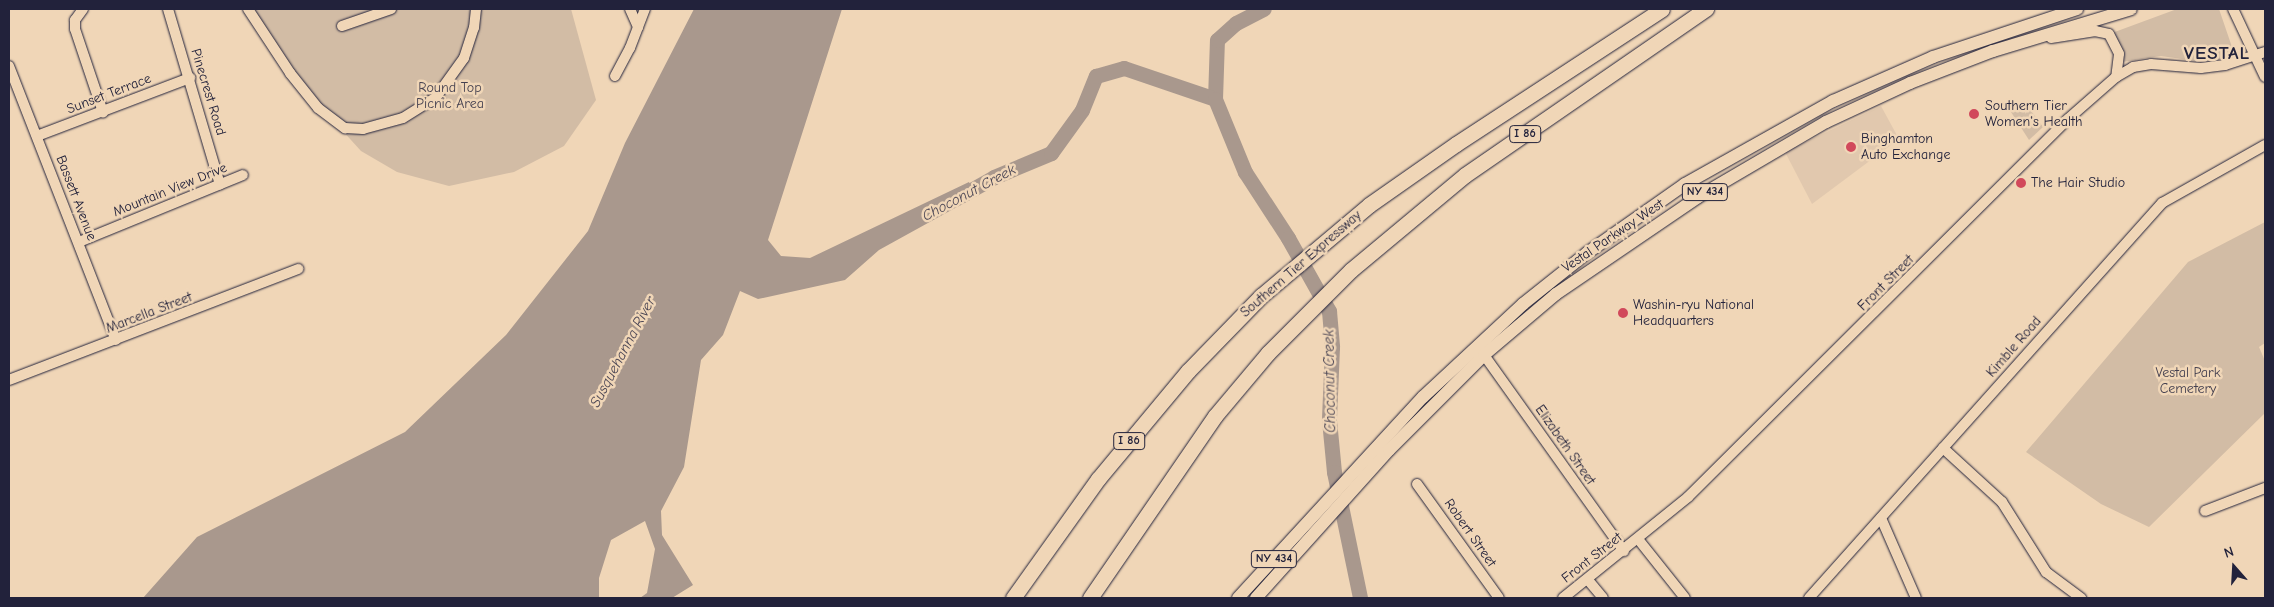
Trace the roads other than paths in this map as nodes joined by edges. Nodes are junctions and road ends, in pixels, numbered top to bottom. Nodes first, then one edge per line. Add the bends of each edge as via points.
1 (83, 9) edge
2 (168, 9) edge
3 (248, 9) edge
4 (391, 9) edge
5 (476, 9) edge
6 (630, 9) edge
7 (645, 9) edge
8 (1662, 9) edge
9 (1706, 9) edge
10 (2077, 9) edge
11 (2131, 9) edge
12 (2232, 9) edge
13 (342, 26) dead end
14 (638, 27) junction
15 (2032, 41) junction
16 (2260, 54) edge
17 (9, 66) edge
18 (614, 76) dead end
19 (2116, 77) junction
20 (2265, 77) edge
21 (190, 78) junction
22 (103, 112) junction
23 (37, 136) junction
24 (2265, 145) edge
25 (243, 176) dead end
26 (220, 184) junction
27 (79, 242) junction
28 (298, 269) dead end
29 (116, 340) junction
30 (1484, 355) junction
31 (9, 380) edge
32 (1943, 448) junction
33 (1417, 484) dead end
34 (2265, 488) edge
35 (2205, 511) dead end
36 (1881, 518) junction
37 (1638, 539) junction
38 (1624, 551) junction
39 (1588, 580) junction
40 (1013, 598) edge
41 (1090, 598) edge
42 (1238, 598) edge
43 (1256, 598) edge
44 (1499, 598) edge
45 (1563, 598) edge
46 (1603, 598) edge
47 (1685, 598) edge
48 (1809, 598) edge
49 (1916, 598) edge
50 (2078, 598) edge

1 - 22 street via 75,20 75,29
2 - 21 street, Pinecrest Road
3 - 5 street via 307,95 333,122 345,128 374,128 403,118 436,97 454,75 470,42
4 - 13 street
6 - 14 street
7 - 14 street
8 - 40 highway, Southern Tier Expressway / I 86 via 1456,144 1331,236 1261,296 1188,371 1115,458
9 - 41 highway, I 86 via 1465,175 1351,270 1288,333 1185,456
10 - 42 main road, Vestal Parkway West / NY 434 via 1955,49 1876,81 1759,140 1685,184 1587,253 1523,304 1422,398
11 - 15 main road, Vestal Parkway West / NY 434
12 - 16 street
14 - 18 street via 623,65
15 - 19 street via 2095,31 2109,34 2118,54
15 - 30 main road, Vestal Parkway West / NY 434 via 1993,51 1910,83 1766,154 1587,272
16 - 19 street, Front Street via 2201,68 2151,64 2133,67
16 - 20 street
17 - 23 street, Bassett Avenue
19 - 37 street, Front Street via 2068,118 1781,408 1688,497
21 - 22 street, Sunset Terrace
21 - 26 street, Pinecrest Road
22 - 23 street, Sunset Terrace
23 - 27 street, Bassett Avenue
24 - 32 street, Kimble Road via 2162,203
25 - 26 street, Mountain View Drive
26 - 27 street, Mountain View Drive
27 - 29 street, Bassett Avenue
28 - 29 street, Marcella Street
29 - 31 street, Marcella Street
30 - 38 street, Elizabeth Street
30 - 43 main road, Vestal Parkway West / NY 434 via 1351,492
32 - 36 street, Kimble Road
32 - 50 street via 2002,502 2036,560
33 - 44 street, Robert Street
34 - 35 street
36 - 48 street, Kimble Road
36 - 49 street
37 - 38 street, Front Street
37 - 47 street
38 - 39 street, Front Street
39 - 45 street, Front Street
39 - 46 street

